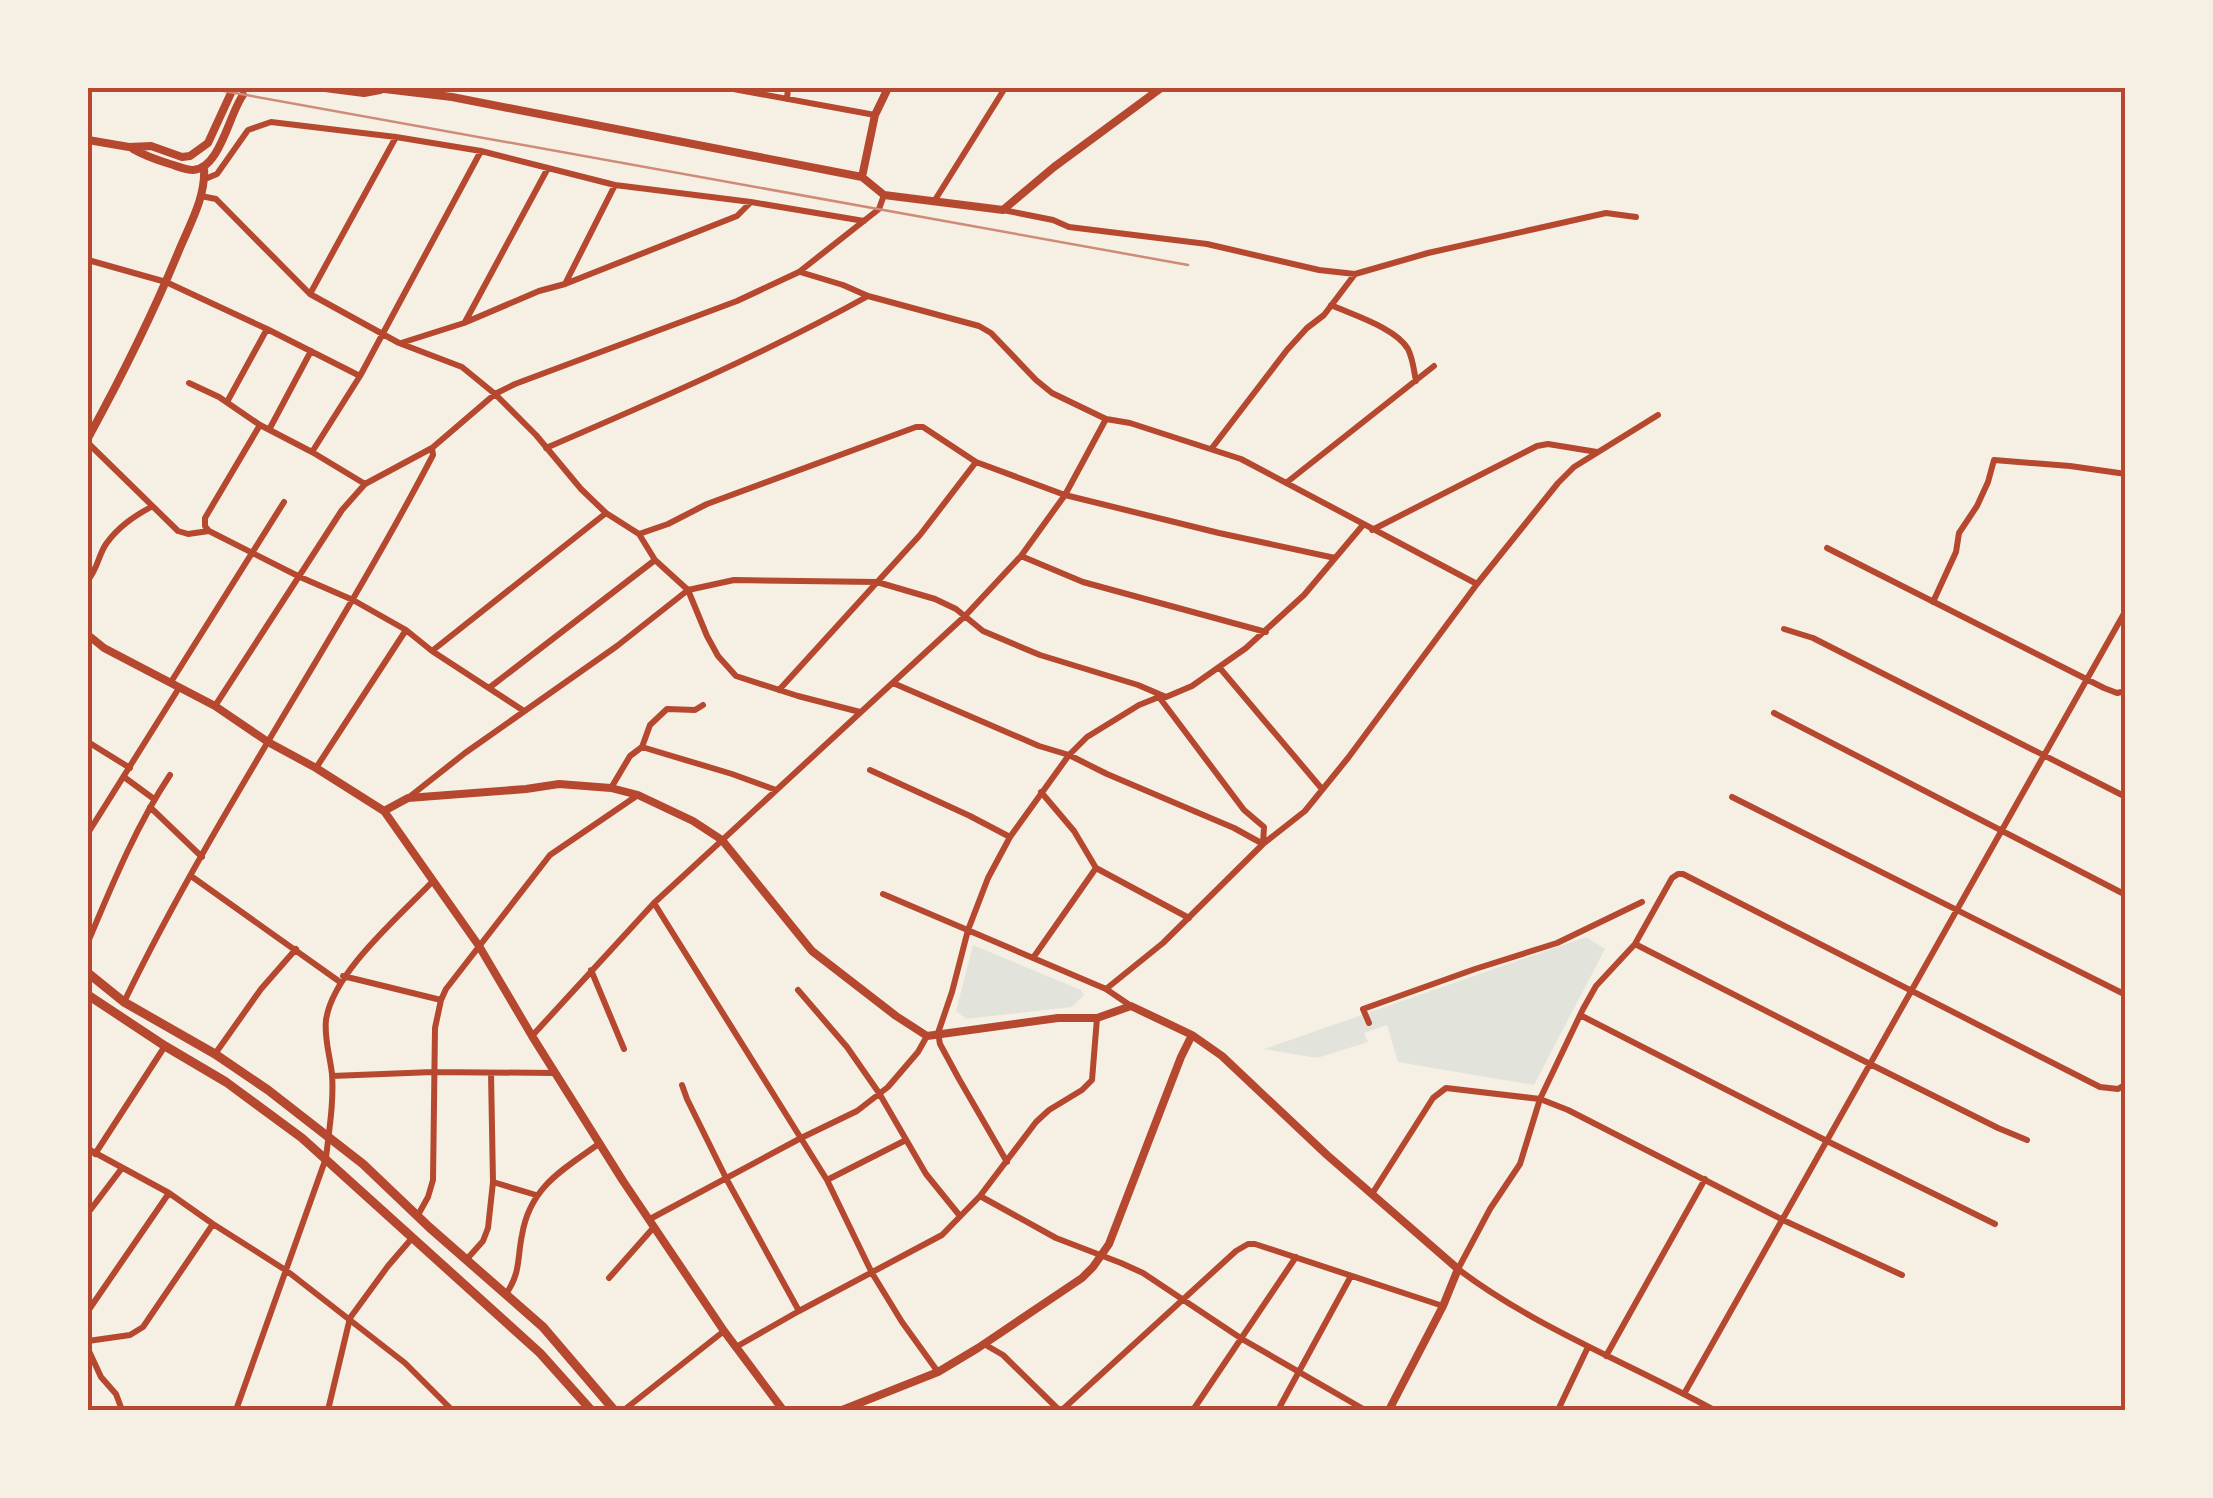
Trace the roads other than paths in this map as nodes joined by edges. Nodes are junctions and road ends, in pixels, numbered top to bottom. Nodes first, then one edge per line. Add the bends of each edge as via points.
1 (325, 88) edge
2 (376, 88) edge
3 (387, 88) edge
4 (728, 88) edge
5 (788, 88) edge
6 (888, 88) edge
7 (1005, 88) edge
8 (1161, 88) edge
9 (453, 92) edge
10 (231, 93) dead end
11 (243, 95) dead end
12 (787, 99) junction
13 (875, 115) junction
14 (396, 136) junction
15 (88, 140) edge
16 (130, 147) junction
17 (481, 151) junction
18 (204, 166) junction
19 (548, 168) junction
20 (862, 177) junction
21 (204, 179) junction
22 (614, 185) junction
23 (884, 195) junction
24 (202, 196) junction
25 (935, 200) junction
26 (751, 202) junction
27 (1003, 210) junction
28 (1636, 217) dead end
29 (866, 221) junction
30 (88, 260) edge
31 (799, 272) junction
32 (1355, 274) junction
33 (166, 282) junction
34 (565, 284) junction
35 (310, 294) junction
36 (868, 296) junction
37 (1332, 305) junction
38 (464, 323) junction
39 (267, 329) junction
40 (382, 334) junction
41 (398, 343) junction
42 (311, 351) junction
43 (1434, 366) dead end
44 (360, 376) junction
45 (1416, 381) junction
46 (189, 383) dead end
47 (495, 394) junction
48 (226, 402) junction
49 (1658, 415) dead end
50 (1106, 419) junction
51 (260, 425) junction
52 (270, 428) junction
53 (88, 441) edge
54 (432, 448) junction
55 (546, 448) junction
56 (1212, 448) junction
57 (312, 452) junction
58 (1598, 452) junction
59 (976, 462) junction
60 (2126, 474) edge
61 (1286, 483) junction
62 (365, 484) junction
63 (1065, 495) junction
64 (284, 502) dead end
65 (151, 507) junction
66 (606, 514) junction
67 (1362, 525) junction
68 (1372, 530) junction
69 (209, 531) junction
70 (639, 534) junction
71 (1827, 548) dead end
72 (254, 554) junction
73 (1021, 556) junction
74 (1335, 558) junction
75 (656, 560) junction
76 (300, 577) junction
77 (88, 580) edge
78 (877, 582) junction
79 (1477, 584) junction
80 (688, 590) junction
81 (353, 600) junction
82 (1933, 602) junction
83 (2126, 610) edge
84 (965, 616) junction
85 (406, 630) junction
86 (1784, 630) dead end
87 (1266, 632) junction
88 (88, 635) edge
89 (432, 652) junction
90 (1219, 666) junction
91 (2086, 678) junction
92 (893, 683) junction
93 (175, 685) junction
94 (488, 688) junction
95 (779, 690) junction
96 (2126, 690) edge
97 (1162, 697) junction
98 (216, 706) junction
99 (703, 706) dead end
100 (524, 712) junction
101 (860, 712) junction
102 (1774, 714) dead end
103 (88, 742) edge
104 (268, 742) junction
105 (642, 747) junction
106 (1068, 755) junction
107 (2042, 756) junction
108 (130, 768) junction
109 (316, 768) junction
110 (870, 770) dead end
111 (170, 775) dead end
112 (124, 777) junction
113 (611, 788) junction
114 (1322, 789) junction
115 (776, 790) junction
116 (1041, 792) junction
117 (638, 796) junction
118 (1732, 797) dead end
119 (2126, 797) edge
120 (408, 798) junction
121 (152, 803) junction
122 (384, 811) junction
123 (2000, 831) junction
124 (88, 833) edge
125 (1010, 837) junction
126 (722, 840) junction
127 (1263, 844) junction
128 (202, 857) junction
129 (1096, 868) junction
130 (190, 876) junction
131 (433, 881) junction
132 (883, 894) dead end
133 (2126, 894) edge
134 (1642, 902) dead end
135 (654, 903) junction
136 (1956, 910) junction
137 (1189, 918) junction
138 (968, 930) junction
139 (88, 942) edge
140 (1635, 944) junction
141 (479, 946) junction
142 (296, 949) junction
143 (1034, 958) junction
144 (591, 970) junction
145 (88, 974) edge
146 (342, 979) junction
147 (1106, 989) junction
148 (798, 990) dead end
149 (1912, 990) junction
150 (88, 994) edge
151 (2126, 996) edge
152 (441, 1000) junction
153 (124, 1002) junction
154 (1131, 1006) junction
155 (1580, 1014) junction
156 (1097, 1018) junction
157 (1369, 1022) dead end
158 (938, 1033) junction
159 (1192, 1035) junction
160 (532, 1036) junction
161 (927, 1036) junction
162 (165, 1046) junction
163 (624, 1049) dead end
164 (215, 1054) junction
165 (1870, 1064) junction
166 (433, 1072) junction
167 (490, 1073) junction
168 (554, 1073) junction
169 (332, 1076) junction
170 (2126, 1084) edge
171 (682, 1085) dead end
172 (879, 1093) junction
173 (1540, 1100) junction
174 (328, 1137) junction
175 (801, 1138) junction
176 (906, 1140) junction
177 (2028, 1140) dead end
178 (1827, 1142) junction
179 (600, 1143) junction
180 (91, 1151) edge
181 (326, 1158) junction
182 (1007, 1162) junction
183 (122, 1168) junction
184 (1704, 1179) junction
185 (727, 1180) junction
186 (827, 1180) junction
187 (493, 1182) junction
188 (169, 1192) junction
189 (1372, 1194) junction
190 (536, 1195) junction
191 (980, 1196) junction
192 (88, 1213) edge
193 (418, 1215) junction
194 (960, 1216) junction
195 (1783, 1220) junction
196 (652, 1223) junction
197 (213, 1224) junction
198 (1995, 1224) dead end
199 (414, 1238) junction
200 (1101, 1256) junction
201 (1296, 1258) junction
202 (467, 1260) junction
203 (1458, 1269) junction
204 (287, 1271) junction
205 (872, 1273) junction
206 (1352, 1276) junction
207 (1902, 1276) dead end
208 (610, 1278) dead end
209 (506, 1294) junction
210 (1182, 1298) junction
211 (1442, 1306) junction
212 (799, 1310) junction
213 (88, 1311) edge
214 (350, 1318) junction
215 (724, 1331) junction
216 (1242, 1339) junction
217 (88, 1341) edge
218 (984, 1344) junction
219 (736, 1347) junction
220 (1588, 1347) junction
221 (88, 1349) edge
222 (1606, 1356) junction
223 (1299, 1371) junction
224 (938, 1372) junction
225 (1684, 1394) junction
226 (122, 1410) edge
227 (236, 1410) edge
228 (328, 1410) edge
229 (452, 1410) edge
230 (591, 1410) edge
231 (614, 1410) edge
232 (624, 1410) edge
233 (782, 1410) edge
234 (842, 1410) edge
235 (1061, 1410) edge
236 (1192, 1410) edge
237 (1278, 1410) edge
238 (1365, 1410) edge
239 (1389, 1410) edge
240 (1558, 1410) edge
241 (1714, 1410) edge

1 - 3 street via 364,94
2 - 3 street
3 - 9 street
4 - 12 street
5 - 12 street
6 - 13 street
7 - 25 street
8 - 27 street
9 - 20 street
10 - 16 street via 198,152 182,157
11 - 18 street
12 - 13 street
13 - 20 street
14 - 17 street
14 - 21 street via 271,122 248,130 217,174
14 - 35 street
15 - 16 street
16 - 18 street via 182,168
17 - 19 street
17 - 40 street
18 - 21 street
19 - 22 street
19 - 38 street
20 - 23 street
21 - 24 street
22 - 26 street
22 - 34 street
23 - 25 street
23 - 29 street
24 - 33 street
24 - 35 street via 216,199
25 - 27 street
26 - 29 street
26 - 34 street via 736,216
27 - 32 street
28 - 32 street via 1606,213
29 - 31 street
30 - 33 street
31 - 36 street
31 - 47 street
32 - 37 street
33 - 39 street
33 - 53 street
34 - 38 street
35 - 40 street
36 - 50 street via 978,326 1044,388
36 - 55 street
37 - 45 street via 1400,339
37 - 56 street
38 - 41 street
39 - 42 street
39 - 48 street
40 - 41 street
40 - 44 street
41 - 47 street via 462,368
42 - 44 street
42 - 52 street
43 - 45 street
44 - 57 street
45 - 61 street
46 - 48 street
47 - 54 street
47 - 55 street
48 - 51 street
49 - 58 street
50 - 56 street
50 - 63 street
51 - 52 street
51 - 69 street via 205,518
52 - 57 street
53 - 65 street
54 - 62 street
54 - 81 street
55 - 66 street
56 - 61 street
57 - 62 street
58 - 68 street via 1537,446
58 - 79 street via 1558,482
59 - 63 street
59 - 70 street via 916,427
59 - 78 street
60 - 82 street via 1994,460
61 - 67 street
62 - 76 street
63 - 73 street
63 - 74 street
64 - 72 street
65 - 69 street via 178,531
65 - 77 street via 127,520 104,546
66 - 70 street
66 - 89 street
67 - 68 street
67 - 74 street
68 - 79 street
69 - 72 street
70 - 75 street
71 - 82 street
72 - 76 street
72 - 93 street
73 - 84 street
73 - 87 street via 1082,582
74 - 87 street
75 - 80 street
75 - 94 street
76 - 81 street
76 - 98 street
78 - 80 street via 734,580
78 - 84 street
78 - 95 street
79 - 114 street
80 - 95 street via 726,667
80 - 100 street
81 - 85 street
81 - 104 street
82 - 91 street
83 - 91 street
84 - 92 street
84 - 97 street via 1040,655
85 - 89 street
85 - 109 street
86 - 107 street via 1813,638
87 - 90 street
88 - 93 street
89 - 94 street
90 - 97 street
90 - 114 street
91 - 96 street via 2118,694
91 - 107 street
92 - 101 street
92 - 106 street
93 - 98 street
93 - 108 street
94 - 100 street
95 - 101 street
97 - 106 street via 1119,715
97 - 127 street via 1244,810 1264,827
98 - 104 street
99 - 105 street via 667,708 650,725
100 - 120 street
101 - 115 street
102 - 123 street
103 - 108 street
104 - 109 street
104 - 128 street
105 - 113 street
105 - 115 street
106 - 116 street
106 - 127 street
107 - 119 street
107 - 123 street
108 - 112 street
109 - 122 street
110 - 125 street
111 - 121 street
112 - 121 street
112 - 124 street
113 - 117 street
113 - 120 street via 559,784
114 - 127 street
115 - 126 street
116 - 125 street
116 - 129 street
117 - 126 street
117 - 141 street via 550,855
118 - 136 street
120 - 122 street
121 - 128 street
121 - 139 street
122 - 131 street
123 - 133 street
123 - 136 street
125 - 138 street
126 - 135 street
126 - 161 street via 812,950
127 - 137 street
128 - 130 street
129 - 137 street
129 - 143 street
130 - 142 street
130 - 153 street
131 - 141 street
131 - 146 street
132 - 138 street
134 - 157 street via 1557,943 1362,1009
135 - 144 street
135 - 175 street
136 - 149 street
136 - 151 street
137 - 147 street
138 - 143 street
138 - 158 street
140 - 149 street via 1672,878 1684,874
140 - 155 street
140 - 165 street
141 - 152 street
141 - 160 street
142 - 146 street
142 - 164 street
143 - 147 street
144 - 160 street
144 - 163 street
145 - 153 main road
146 - 152 street
146 - 169 street via 325,1031
147 - 154 street
148 - 172 street
149 - 165 street
149 - 170 street via 2100,1087
150 - 162 main road
152 - 166 street
153 - 164 main road
154 - 156 street
154 - 159 street
155 - 173 street
155 - 178 street
156 - 158 street
156 - 182 street via 1092,1080 1048,1110
158 - 161 street
158 - 182 street
159 - 189 street
159 - 200 street
160 - 168 street
161 - 172 street
162 - 180 street
162 - 181 main road via 262,1106
164 - 174 main road
165 - 177 street
165 - 178 street
166 - 167 street
166 - 169 street
166 - 193 street via 433,1180
167 - 168 street
167 - 187 street
168 - 179 street
169 - 174 street
171 - 185 street
172 - 175 street
172 - 176 street
173 - 184 street
173 - 189 street via 1441,1090
173 - 203 street via 1520,1164
174 - 181 street
174 - 193 main road
175 - 185 street
175 - 186 street
176 - 186 street
176 - 194 street
178 - 195 street
178 - 198 street
179 - 190 street
179 - 196 street
180 - 183 street
181 - 199 main road
181 - 204 street
182 - 191 street
183 - 188 street
183 - 192 street
184 - 195 street
184 - 222 street
185 - 196 street
185 - 212 street
186 - 205 street
187 - 190 street
187 - 202 street via 488,1231
188 - 197 street
188 - 213 street
189 - 203 street
190 - 209 street via 522,1230 520,1267
191 - 194 street
191 - 200 street
193 - 202 main road
194 - 205 street via 942,1235
195 - 207 street
195 - 225 street
196 - 208 street
196 - 215 street
197 - 204 street
197 - 217 street via 143,1326 130,1335
199 - 214 street
199 - 230 main road
200 - 210 street
200 - 218 street via 1082,1278
201 - 206 street
201 - 210 street via 1248,1244
201 - 216 street
202 - 209 main road
203 - 211 street
203 - 220 street
204 - 214 street
204 - 227 street
205 - 212 street
205 - 224 street
206 - 211 street
206 - 223 street
209 - 231 main road
210 - 216 street
210 - 235 street
211 - 239 street
212 - 219 street
214 - 228 street
214 - 229 street
215 - 219 street
215 - 232 street
216 - 223 street
216 - 236 street
218 - 224 street
218 - 235 street
219 - 233 street
220 - 222 street
220 - 240 street
221 - 226 street
222 - 225 street
223 - 237 street
223 - 238 street
224 - 234 street
225 - 241 street

